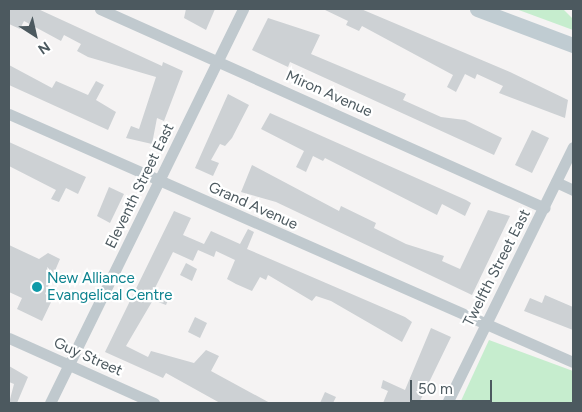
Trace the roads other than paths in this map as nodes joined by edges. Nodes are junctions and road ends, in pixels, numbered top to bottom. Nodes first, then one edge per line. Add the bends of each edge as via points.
1 (100, 9) edge
2 (243, 9) edge
3 (477, 9) edge
4 (573, 46) edge
5 (218, 61) junction
6 (9, 114) edge
7 (573, 147) edge
8 (160, 181) junction
9 (556, 182) junction
10 (573, 190) edge
11 (544, 208) junction
12 (484, 326) junction
13 (9, 338) edge
14 (573, 362) edge
15 (69, 364) junction
16 (50, 403) edge
17 (154, 403) edge
18 (447, 403) edge

1 - 5 street, Miron Avenue
2 - 5 street, Eleventh Street East
3 - 4 main road
5 - 8 street, Eleventh Street East
5 - 11 street, Miron Avenue
6 - 8 street, Grand Avenue
7 - 9 street, Twelfth Street East
8 - 12 street, Grand Avenue
8 - 15 street, Eleventh Street East
9 - 10 street
9 - 11 street, Twelfth Street East
11 - 12 street, Twelfth Street East
12 - 14 street, Grand Avenue
12 - 18 street, Twelfth Street East
13 - 15 street, Guy Street
15 - 16 street, Eleventh Street East
15 - 17 street, Guy Street

